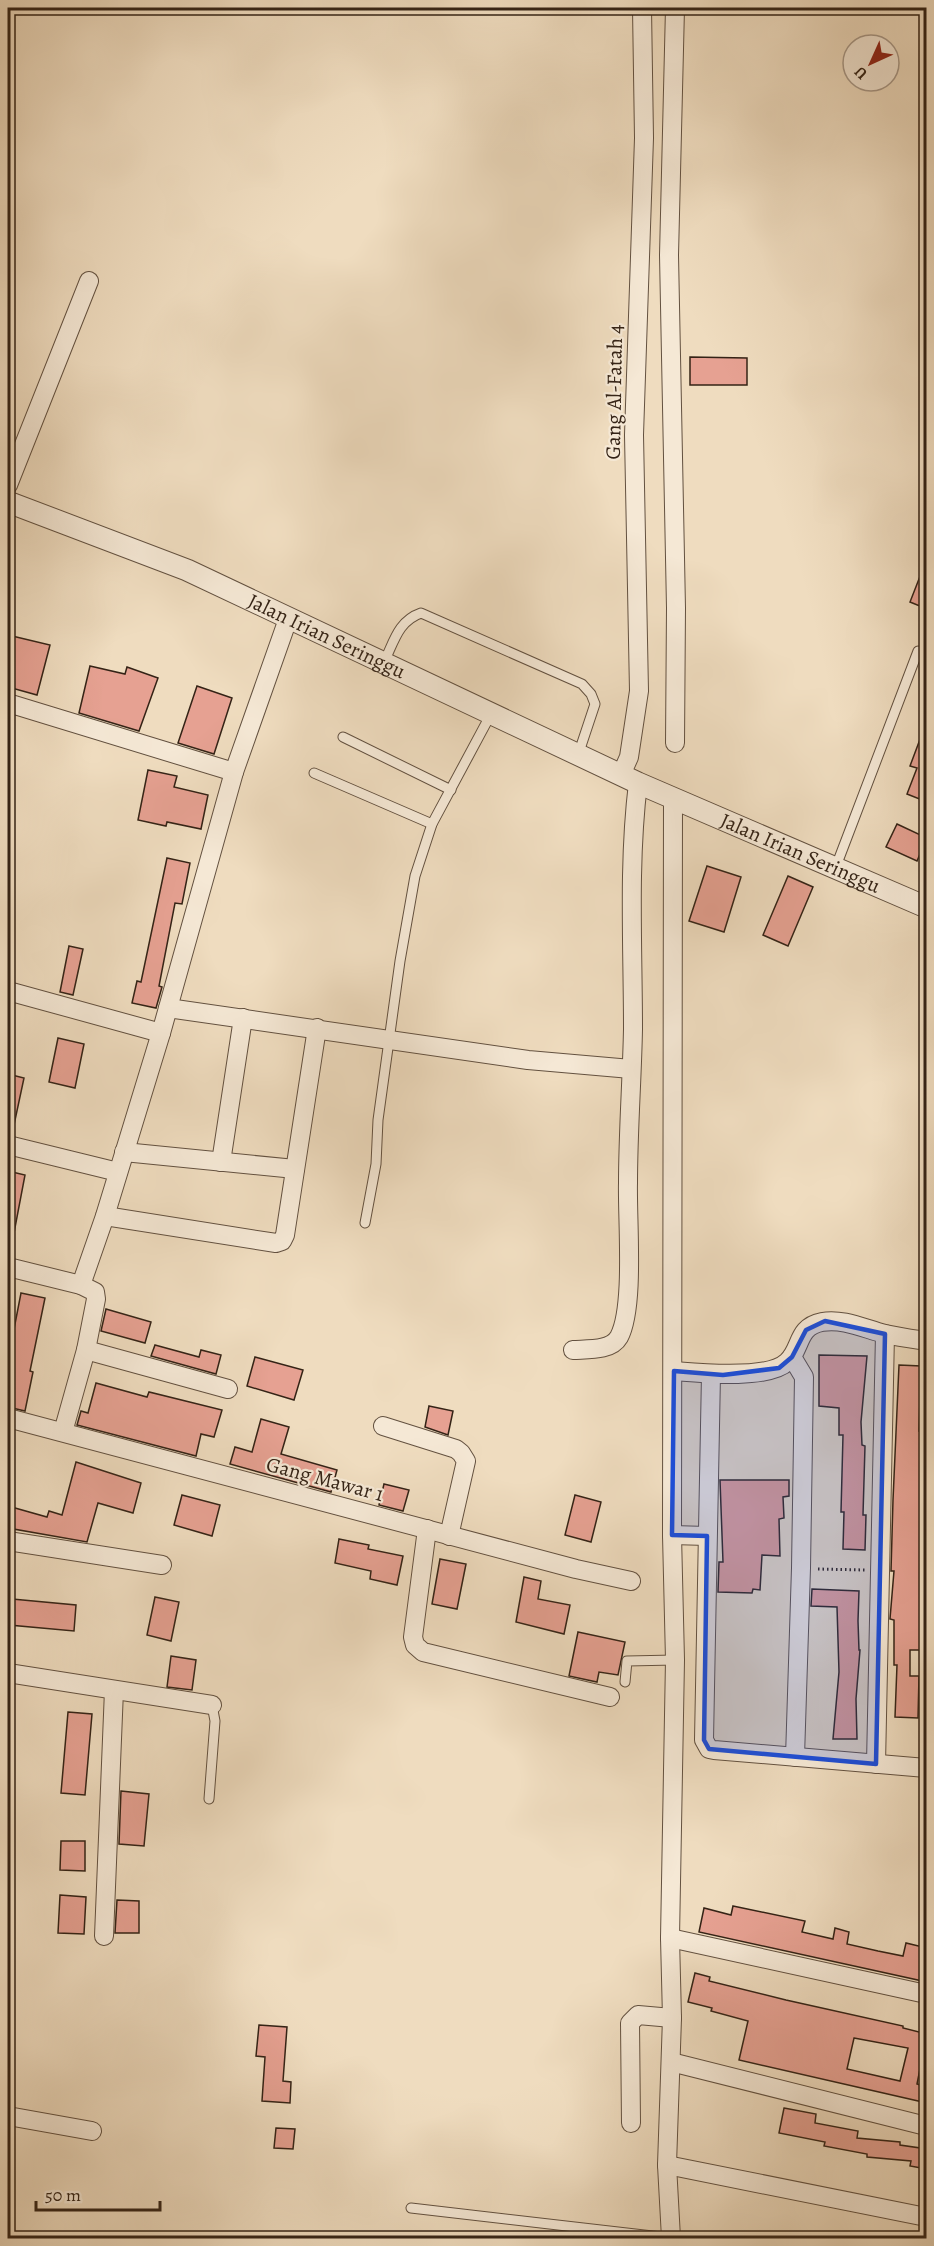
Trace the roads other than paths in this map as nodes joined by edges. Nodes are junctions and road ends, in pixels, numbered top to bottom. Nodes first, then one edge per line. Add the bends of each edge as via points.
1 (642, 8) edge
2 (675, 8) edge
3 (89, 281) dead end
4 (8, 485) edge
5 (8, 502) edge
6 (288, 619) junction
7 (918, 651) dead end
8 (384, 664) junction
9 (8, 703) edge
10 (491, 714) junction
11 (343, 737) dead end
12 (675, 743) dead end
13 (578, 755) junction
14 (234, 772) junction
15 (314, 773) dead end
16 (646, 787) junction
17 (451, 790) junction
18 (432, 824) junction
19 (835, 869) junction
20 (927, 907) edge
21 (8, 991) edge
22 (168, 1008) junction
23 (243, 1018) junction
24 (317, 1028) junction
25 (161, 1033) junction
26 (390, 1041) junction
27 (631, 1069) junction
28 (8, 1145) edge
29 (124, 1152) junction
30 (221, 1162) junction
31 (295, 1169) junction
32 (118, 1172) junction
33 (105, 1216) junction
34 (365, 1223) dead end
35 (8, 1266) edge
36 (81, 1285) junction
37 (885, 1334) junction
38 (927, 1341) edge
39 (86, 1350) junction
40 (573, 1350) dead end
41 (792, 1357) junction
42 (674, 1371) junction
43 (711, 1374) junction
44 (228, 1389) dead end
45 (8, 1418) edge
46 (383, 1426) dead end
47 (63, 1432) junction
48 (427, 1529) junction
49 (672, 1535) junction
50 (449, 1536) junction
51 (707, 1536) junction
52 (8, 1541) edge
53 (162, 1566) dead end
54 (631, 1581) dead end
55 (670, 1660) junction
56 (8, 1673) edge
57 (625, 1682) dead end
58 (114, 1690) junction
59 (610, 1697) dead end
60 (212, 1705) joint
61 (795, 1757) junction
62 (876, 1764) junction
63 (927, 1768) edge
64 (208, 1798) dead end
65 (104, 1935) dead end
66 (670, 1938) junction
67 (927, 1994) edge
68 (668, 2017) junction
69 (671, 2062) junction
70 (8, 2116) edge
71 (631, 2123) dead end
72 (927, 2126) edge
73 (92, 2131) dead end
74 (667, 2165) junction
75 (411, 2208) dead end
76 (927, 2217) edge
77 (670, 2238) edge

1 - 16 street, Gang Al-Fatah 4 via 644,138 634,435 639,691 629,757
2 - 12 street via 669,255
3 - 4 street
5 - 6 street, Jalan Irian Seringgu via 187,570
6 - 8 street, Jalan Irian Seringgu
6 - 14 street
7 - 19 lane
8 - 10 street, Jalan Irian Seringgu
8 - 13 lane via 401,625 421,613 582,684 595,705
9 - 14 street
10 - 13 street, Jalan Irian Seringgu
10 - 17 lane
11 - 17 lane
13 - 16 street, Jalan Irian Seringgu
14 - 22 street
15 - 18 lane
16 - 19 street, Jalan Irian Seringgu
16 - 27 street via 631,906
16 - 42 street
17 - 18 lane
18 - 26 lane via 415,876
19 - 20 street, Jalan Irian Seringgu
21 - 25 street
22 - 23 street
22 - 25 street
23 - 24 street
23 - 30 street
24 - 26 street
24 - 31 street
25 - 29 street
26 - 27 street
26 - 34 lane
27 - 40 street via 628,1302 624,1326 611,1346
28 - 32 street
29 - 30 street
29 - 32 street
30 - 31 street
31 - 33 street via 285,1234 276,1243
32 - 33 street
33 - 36 street
35 - 36 street
36 - 39 street via 95,1292 96,1299
37 - 38 street
37 - 41 street via 825,1321 806,1330
37 - 62 street
39 - 44 street
39 - 47 street
41 - 43 street via 779,1368
41 - 61 street via 804,1377
42 - 43 street
42 - 49 street
43 - 51 street
45 - 47 street, Gang Mawar 1
46 - 50 street via 462,1453 466,1461
47 - 48 street, Gang Mawar 1
48 - 50 street, Gang Mawar 1
48 - 59 street via 412,1637 423,1652
49 - 51 street
49 - 55 street
50 - 54 street, Gang Mawar 1
51 - 61 street via 704,1740 714,1750
52 - 53 street
55 - 57 lane via 627,1661
55 - 66 street
56 - 58 street
58 - 60 street
58 - 65 street
60 - 64 lane via 215,1720
61 - 62 street
62 - 63 street
66 - 67 street
66 - 68 street
68 - 69 street
68 - 71 street via 638,2015 630,2023
69 - 72 street
69 - 74 street
70 - 73 street
74 - 76 street
74 - 77 street
75 - 77 lane

